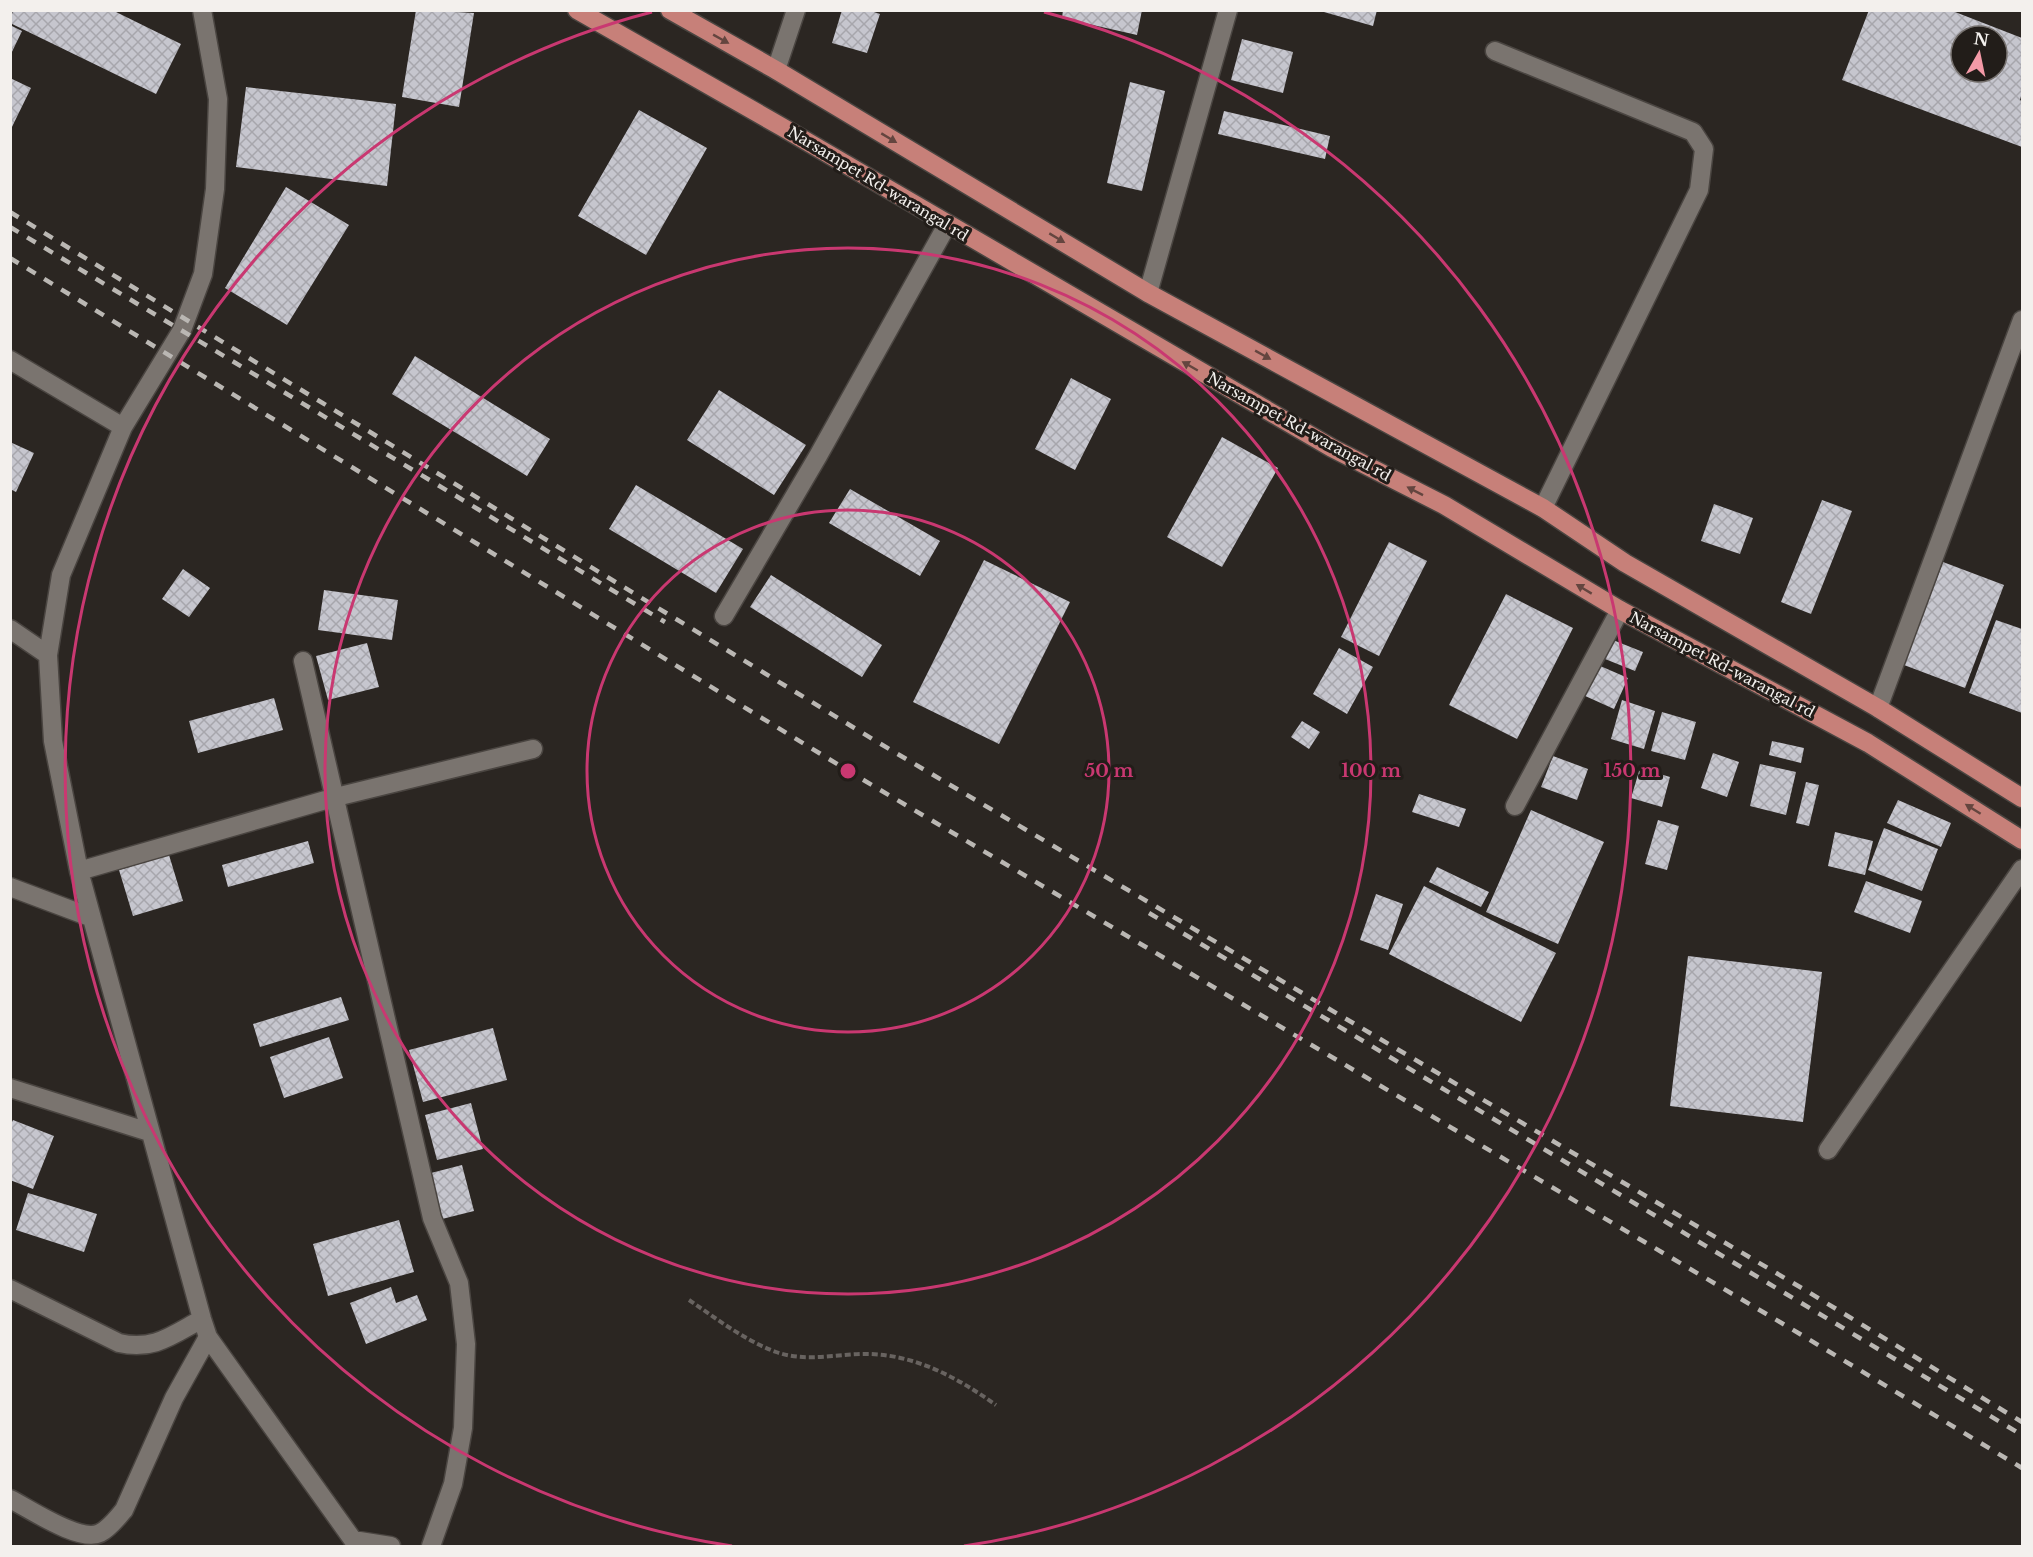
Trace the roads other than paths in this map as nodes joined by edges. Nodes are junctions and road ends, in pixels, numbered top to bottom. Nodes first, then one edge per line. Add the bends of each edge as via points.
1 (202, 10) edge
2 (577, 10) edge
3 (670, 10) edge
4 (796, 10) edge
5 (1228, 10) edge
6 (1495, 51) dead end
7 (776, 70) junction
8 (947, 225) junction
9 (1148, 292) junction
10 (2022, 320) edge
11 (10, 360) edge
12 (123, 427) junction
13 (1543, 508) junction
14 (1620, 610) junction
15 (724, 616) dead end
16 (10, 629) edge
17 (48, 655) junction
18 (303, 661) dead end
19 (1878, 708) junction
20 (533, 749) dead end
21 (336, 797) junction
22 (2022, 798) edge
23 (1515, 806) dead end
24 (2022, 840) edge
25 (2022, 869) edge
26 (79, 871) junction
27 (10, 886) edge
28 (90, 917) junction
29 (10, 1088) edge
30 (149, 1132) junction
31 (1828, 1150) dead end
32 (10, 1289) edge
33 (202, 1319) junction
34 (208, 1337) junction
35 (10, 1499) edge
36 (353, 1544) edge
37 (391, 1546) edge
38 (430, 1546) edge

1 - 12 street via 218,99 215,189 203,274 182,330
2 - 8 main road, Narsampet Rd-warangal rd
3 -> 7 main road
4 - 7 street
5 - 9 street
6 - 13 street via 1693,132 1704,149 1699,190
7 -> 9 main road
14 -> 8 main road, Narsampet Rd-warangal rd via 1444,505 1332,448
8 - 15 street
9 -> 13 main road
10 - 19 street
11 - 12 street
12 - 17 street via 61,575
13 - 19 main road via 1625,563
14 - 23 street
24 -> 14 main road, Narsampet Rd-warangal rd via 1868,743
16 - 17 street
17 - 26 street via 53,741
18 - 21 street
19 - 22 main road
20 - 21 street
21 - 26 street
21 - 38 street via 432,1218 459,1283 466,1344 464,1428 453,1484
25 - 31 street
26 - 28 street
27 - 28 street
28 - 30 street
29 - 30 street
30 - 33 street
32 - 33 street via 119,1343 137,1347 154,1345
33 - 34 street
34 - 35 street via 174,1398 124,1510 113,1523 99,1534 80,1535
34 - 36 street
36 - 37 street

